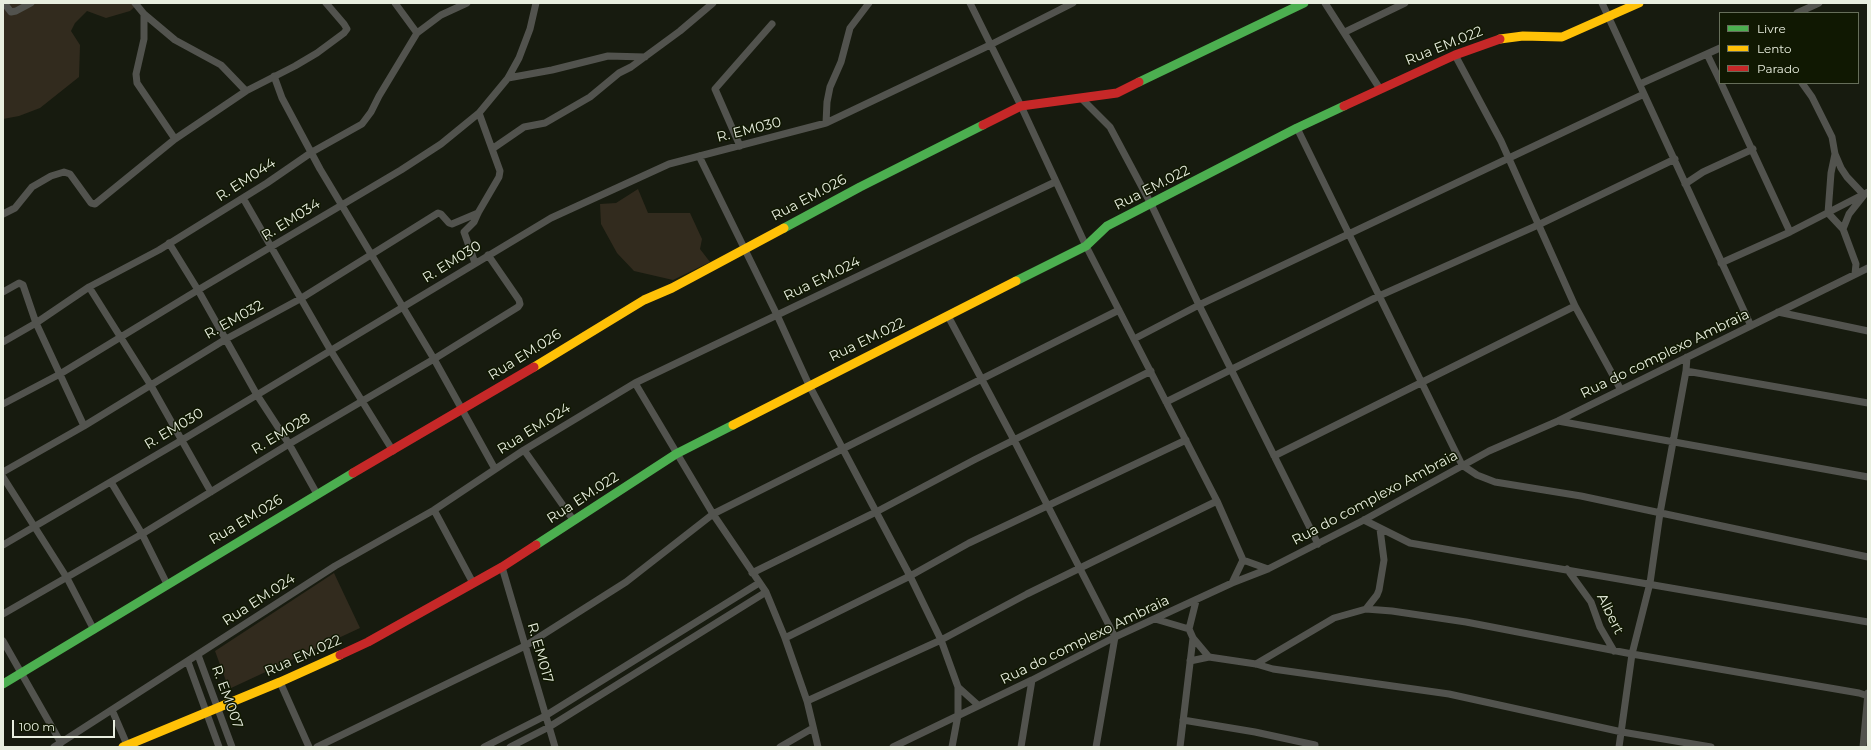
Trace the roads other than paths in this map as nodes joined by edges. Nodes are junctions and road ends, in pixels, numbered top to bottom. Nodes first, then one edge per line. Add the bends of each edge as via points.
1 (4, 3) edge
2 (31, 3) edge
3 (135, 3) edge
4 (326, 3) edge
5 (395, 3) edge
6 (467, 3) edge
7 (536, 3) edge
8 (713, 3) edge
9 (859, 3) edge
10 (869, 3) edge
11 (970, 3) edge
12 (1073, 3) edge
13 (1304, 3) edge
14 (1325, 3) edge
15 (1405, 3) edge
16 (1602, 3) edge
17 (1639, 3) edge
18 (1819, 3) edge
19 (860, 12) junction
20 (1799, 12) edge
21 (144, 14) junction
22 (1609, 18) junction
23 (772, 24) dead end
24 (1345, 32) junction
25 (417, 33) junction
26 (990, 45) junction
27 (1719, 48) edge
28 (1707, 54) junction
29 (1455, 55) junction
30 (627, 56) junction
31 (645, 57) junction
32 (631, 67) junction
33 (274, 76) junction
34 (508, 78) junction
35 (1719, 80) edge
36 (1640, 84) junction
37 (1721, 84) edge
38 (1803, 84) edge
39 (1380, 89) junction
40 (246, 91) junction
41 (1644, 94) junction
42 (1082, 99) junction
43 (1021, 106) junction
44 (479, 113) junction
45 (826, 123) junction
46 (1297, 128) junction
47 (175, 139) junction
48 (740, 146) junction
49 (492, 148) junction
50 (1753, 149) junction
51 (312, 152) junction
52 (1835, 154) junction
53 (699, 156) junction
54 (1508, 157) junction
55 (1675, 160) junction
56 (1055, 182) junction
57 (1685, 184) junction
58 (1866, 193) edge
59 (243, 198) junction
60 (1151, 204) junction
61 (340, 205) junction
62 (478, 213) junction
63 (1828, 213) junction
64 (3, 214) edge
65 (1538, 225) junction
66 (1843, 229) junction
67 (1790, 232) junction
68 (1348, 234) junction
69 (168, 243) junction
70 (1086, 246) junction
71 (272, 247) junction
72 (744, 248) junction
73 (488, 255) junction
74 (371, 256) junction
75 (475, 263) junction
76 (1721, 263) junction
77 (1868, 268) edge
78 (1855, 274) junction
79 (89, 287) junction
80 (198, 290) junction
81 (3, 292) edge
82 (1379, 296) junction
83 (300, 299) junction
84 (1199, 305) junction
85 (1575, 306) junction
86 (402, 307) junction
87 (1119, 310) junction
88 (1778, 312) junction
89 (777, 315) junction
90 (948, 316) junction
91 (36, 323) junction
92 (1751, 326) junction
93 (1868, 331) edge
94 (121, 337) junction
95 (1134, 339) junction
96 (226, 340) junction
97 (3, 342) edge
98 (331, 351) junction
99 (1687, 358) junction
100 (434, 359) junction
101 (1232, 370) junction
102 (1151, 371) junction
103 (1686, 371) junction
104 (60, 374) junction
105 (981, 380) junction
106 (1421, 382) junction
107 (635, 383) junction
108 (150, 384) junction
109 (809, 385) junction
110 (1621, 390) junction
111 (257, 395) junction
112 (361, 402) junction
113 (1166, 402) junction
114 (1868, 403) edge
115 (3, 404) edge
116 (463, 410) junction
117 (1558, 421) junction
118 (84, 426) junction
119 (182, 440) junction
120 (1014, 440) junction
121 (1186, 440) junction
122 (1674, 442) junction
123 (288, 444) junction
124 (842, 449) junction
125 (524, 450) junction
126 (393, 451) junction
127 (676, 454) junction
128 (1274, 456) junction
129 (1462, 465) junction
130 (495, 469) junction
131 (3, 472) edge
132 (3, 477) edge
133 (1868, 477) edge
134 (111, 482) junction
135 (211, 492) junction
136 (317, 494) junction
137 (1217, 501) junction
138 (1047, 505) junction
139 (434, 510) junction
140 (876, 512) junction
141 (1660, 513) junction
142 (713, 514) junction
143 (1364, 520) junction
144 (574, 521) junction
145 (35, 527) junction
146 (1380, 529) junction
147 (142, 534) junction
148 (1318, 544) junction
149 (3, 545) edge
150 (1868, 557) edge
151 (1243, 560) junction
152 (502, 567) junction
153 (1080, 568) junction
154 (1268, 569) junction
155 (1567, 569) junction
156 (752, 573) junction
157 (910, 576) junction
158 (67, 578) junction
159 (473, 583) junction
160 (759, 583) junction
161 (1232, 583) junction
162 (1650, 583) junction
163 (167, 584) junction
164 (766, 592) junction
165 (1196, 601) junction
166 (1366, 609) junction
167 (3, 614) edge
168 (1155, 619) junction
169 (1868, 622) edge
170 (1189, 629) junction
171 (94, 630) junction
172 (1115, 637) junction
173 (785, 638) junction
174 (1193, 638) junction
175 (941, 640) junction
176 (3, 641) edge
177 (525, 646) junction
178 (1614, 651) junction
179 (1632, 654) junction
180 (198, 655) junction
181 (1209, 657) junction
182 (1190, 660) junction
183 (188, 662) junction
184 (1256, 664) junction
185 (22, 672) junction
186 (1032, 680) junction
187 (280, 682) junction
188 (3, 684) edge
189 (958, 687) junction
190 (1868, 695) edge
191 (807, 701) junction
192 (978, 705) junction
193 (217, 707) junction
194 (112, 710) junction
195 (206, 712) junction
196 (958, 715) junction
197 (545, 716) junction
198 (1183, 720) junction
199 (549, 727) junction
200 (813, 728) junction
201 (1622, 732) junction
202 (62, 743) junction
203 (1315, 745) dead end
204 (126, 746) edge
205 (54, 747) edge
206 (219, 747) edge
207 (232, 747) edge
208 (309, 747) edge
209 (317, 747) edge
210 (484, 747) edge
211 (510, 747) edge
212 (555, 747) edge
213 (780, 747) edge
214 (818, 747) edge
215 (893, 747) edge
216 (952, 747) edge
217 (1021, 747) edge
218 (1096, 747) edge
219 (1180, 747) edge
220 (1619, 747) edge
221 (1711, 747) edge
222 (1863, 747) edge

1 - 2 street via 11,12
3 - 21 street
4 - 33 street via 344,24 344,33 317,53
5 - 25 street
6 - 25 street, R. EM044 via 441,15
7 - 34 street, R. EM034 via 530,29
8 - 31 street
9 - 19 street
10 - 19 street
11 - 26 street
12 - 26 street, R. EM030
13 - 42 street, Rua EM.026 via 1117,93
14 - 24 street
15 - 24 street
16 - 22 street
17 - 22 street, Rua EM.022
18 - 20 street
19 - 45 street via 850,28 841,62 830,87
21 - 40 street via 175,40 221,64
21 - 47 street via 144,39 136,74 137,83
22 - 29 street, Rua EM.022 via 1562,37 1504,38
22 - 36 street
23 - 48 street via 715,89
24 - 39 street
25 - 51 street, R. EM044 via 372,112 362,124
26 - 43 street
26 - 45 street, R. EM030
27 - 28 street
28 - 35 street
28 - 36 street
29 - 39 street, Rua EM.022
29 - 54 street
30 - 31 street
30 - 32 street
30 - 34 street via 608,56
31 - 32 street
32 - 49 street via 619,73 572,109 545,123 524,127
33 - 40 street
33 - 51 street via 282,98
34 - 44 street, R. EM034
36 - 41 street
37 - 50 street
38 - 52 street via 1832,137
39 - 46 street, Rua EM.022
40 - 47 street
41 - 54 street
41 - 55 street
42 - 43 street, Rua EM.026
42 - 60 street via 1110,127
43 - 56 street
43 - 72 street, Rua EM.026
44 - 49 street
44 - 61 street, R. EM034 via 441,144
45 - 48 street, R. EM030
46 - 60 street, Rua EM.022
46 - 68 street
47 - 64 street via 95,204 91,204 70,174 64,172 32,187 15,208
48 - 53 street, R. EM030
49 - 62 street via 500,171 499,177
50 - 57 street via 1703,172
50 - 67 street
51 - 59 street, R. EM044
51 - 61 street
52 - 58 street via 1847,177
52 - 63 street
53 - 72 street
53 - 73 street, R. EM030 via 669,164 551,218
54 - 65 street
54 - 68 street
55 - 57 street
55 - 65 street
56 - 70 street
56 - 89 street, Rua EM.024
57 - 76 street
58 - 63 street
58 - 66 street via 1849,214
59 - 69 street, R. EM044
59 - 71 street
60 - 70 street, Rua EM.022 via 1107,226
60 - 84 street
61 - 71 street, R. EM034
61 - 74 street
62 - 74 street, R. EM032 via 452,224 438,214
62 - 75 street via 474,222 464,232
63 - 66 street
63 - 67 street
65 - 82 street
65 - 85 street
66 - 78 street via 1856,264
67 - 76 street
68 - 82 street
68 - 84 street
69 - 79 street, R. EM044
69 - 80 street
70 - 87 street
70 - 90 street, Rua EM.022
71 - 80 street, R. EM034
71 - 83 street
72 - 89 street
72 - 116 street, Rua EM.026 via 672,288 644,300
73 - 75 street, R. EM030
73 - 100 street, R. EM028 via 520,304
74 - 83 street, R. EM032
74 - 86 street
75 - 86 street, R. EM030
76 - 92 street
77 - 78 street, Rua do complexo Ambraia
78 - 88 street, Rua do complexo Ambraia
79 - 91 street, R. EM044
79 - 94 street
80 - 94 street, R. EM034
80 - 96 street
81 - 91 street via 19,283 23,285
82 - 101 street
82 - 106 street
83 - 96 street, R. EM032
83 - 98 street
84 - 95 street
84 - 101 street
85 - 106 street
85 - 110 street
86 - 98 street, R. EM030
86 - 100 street
87 - 95 street
87 - 105 street
88 - 92 street, Rua do complexo Ambraia
88 - 93 street
89 - 107 street, Rua EM.024
89 - 109 street
90 - 105 street
90 - 109 street, Rua EM.022
91 - 97 street, R. EM044
91 - 104 street
92 - 99 street, Rua do complexo Ambraia
94 - 104 street, R. EM034
94 - 108 street
95 - 102 street
96 - 108 street, R. EM032
96 - 111 street
98 - 111 street, R. EM030
98 - 112 street
99 - 103 street
99 - 110 street, Rua do complexo Ambraia
100 - 112 street, R. EM028
100 - 116 street
101 - 113 street
101 - 128 street
102 - 113 street
102 - 120 street
103 - 114 street
103 - 122 street
104 - 115 street, R. EM034
104 - 118 street
105 - 120 street
105 - 124 street
106 - 128 street
106 - 129 street
107 - 125 street, Rua EM.024
107 - 127 street
108 - 118 street, R. EM032
108 - 119 street
109 - 124 street
109 - 127 street, Rua EM.022
110 - 117 street, Rua do complexo Ambraia
111 - 119 street, R. EM030
111 - 123 street
112 - 123 street, R. EM028
112 - 126 street
113 - 121 street
116 - 126 street, Rua EM.026
116 - 130 street
117 - 122 street
117 - 129 street, Rua do complexo Ambraia
118 - 131 street, R. EM032
119 - 134 street, R. EM030
119 - 135 street
120 - 138 street
120 - 140 street
121 - 137 street
121 - 138 street
122 - 133 street
122 - 141 street
123 - 135 street, R. EM028
123 - 136 street
124 - 140 street
124 - 142 street
125 - 130 street, Rua EM.024
125 - 144 street
126 - 136 street, Rua EM.026
127 - 142 street
127 - 144 street, Rua EM.022
128 - 148 street
129 - 141 street via 1477,475 1495,482 1581,496
129 - 143 street, Rua do complexo Ambraia
130 - 139 street, Rua EM.024
132 - 145 street
134 - 145 street, R. EM030
134 - 147 street
135 - 147 street, R. EM028
136 - 163 street, Rua EM.026
137 - 151 street
137 - 153 street
138 - 153 street
138 - 157 street via 969,543
139 - 159 street
139 - 180 street, Rua EM.024 via 335,566
140 - 156 street
140 - 157 street
141 - 150 street
141 - 162 street
142 - 156 street
142 - 177 street via 626,582
143 - 146 street
143 - 148 street, Rua do complexo Ambraia
144 - 152 street, Rua EM.022
145 - 149 street, R. EM030
145 - 158 street
146 - 155 street via 1410,543
146 - 166 street via 1384,560 1379,590
147 - 158 street, R. EM028
147 - 163 street
148 - 154 street, Rua do complexo Ambraia
151 - 154 street
151 - 161 street
152 - 159 street, Rua EM.022
152 - 177 street, R. EM017
153 - 172 street
153 - 175 street
154 - 161 street, Rua do complexo Ambraia
155 - 162 street
155 - 178 street, Albert via 1591,602 1600,627
156 - 160 street
157 - 173 street
157 - 175 street
158 - 167 street, R. EM028
158 - 171 street
159 - 187 street, Rua EM.022 via 368,642
160 - 164 street
160 - 197 street
161 - 165 street, Rua do complexo Ambraia
162 - 169 street
162 - 179 street
163 - 171 street, Rua EM.026
164 - 173 street
164 - 199 street
165 - 168 street, Rua do complexo Ambraia
165 - 170 street
166 - 178 street via 1466,622
166 - 184 street via 1334,618
168 - 170 street
168 - 172 street, Rua do complexo Ambraia
170 - 174 street
171 - 185 street, Rua EM.026
172 - 186 street, Rua do complexo Ambraia
172 - 218 street
173 - 191 street
174 - 181 street
174 - 182 street
175 - 189 street
175 - 191 street
176 - 185 street
177 - 197 street, R. EM017
177 - 209 street
178 - 179 street
179 - 190 street
179 - 201 street
180 - 183 street, Rua EM.024
180 - 193 street, R. EM007
181 - 182 street
181 - 184 street
182 - 198 street
183 - 194 street, Rua EM.024
183 - 195 street, R. EM007
184 - 201 street via 1273,669 1449,694
185 - 188 street, Rua EM.026
185 - 202 street
186 - 192 street, Rua do complexo Ambraia
186 - 217 street
187 - 193 street, Rua EM.022
187 - 208 street
189 - 192 street
189 - 196 street
190 - 222 street
191 - 200 street
192 - 196 street, Rua do complexo Ambraia
193 - 195 street, Rua EM.022
193 - 207 street, R. EM007
194 - 202 street, Rua EM.024
194 - 204 street
195 - 204 street, Rua EM.022
195 - 206 street, R. EM007
196 - 215 street, Rua do complexo Ambraia
196 - 216 street
197 - 199 street, R. EM017
197 - 210 street
198 - 203 street
198 - 219 street
199 - 211 street
199 - 212 street, R. EM017
200 - 213 street
200 - 214 street
201 - 220 street
201 - 221 street
202 - 205 street, Rua EM.024

